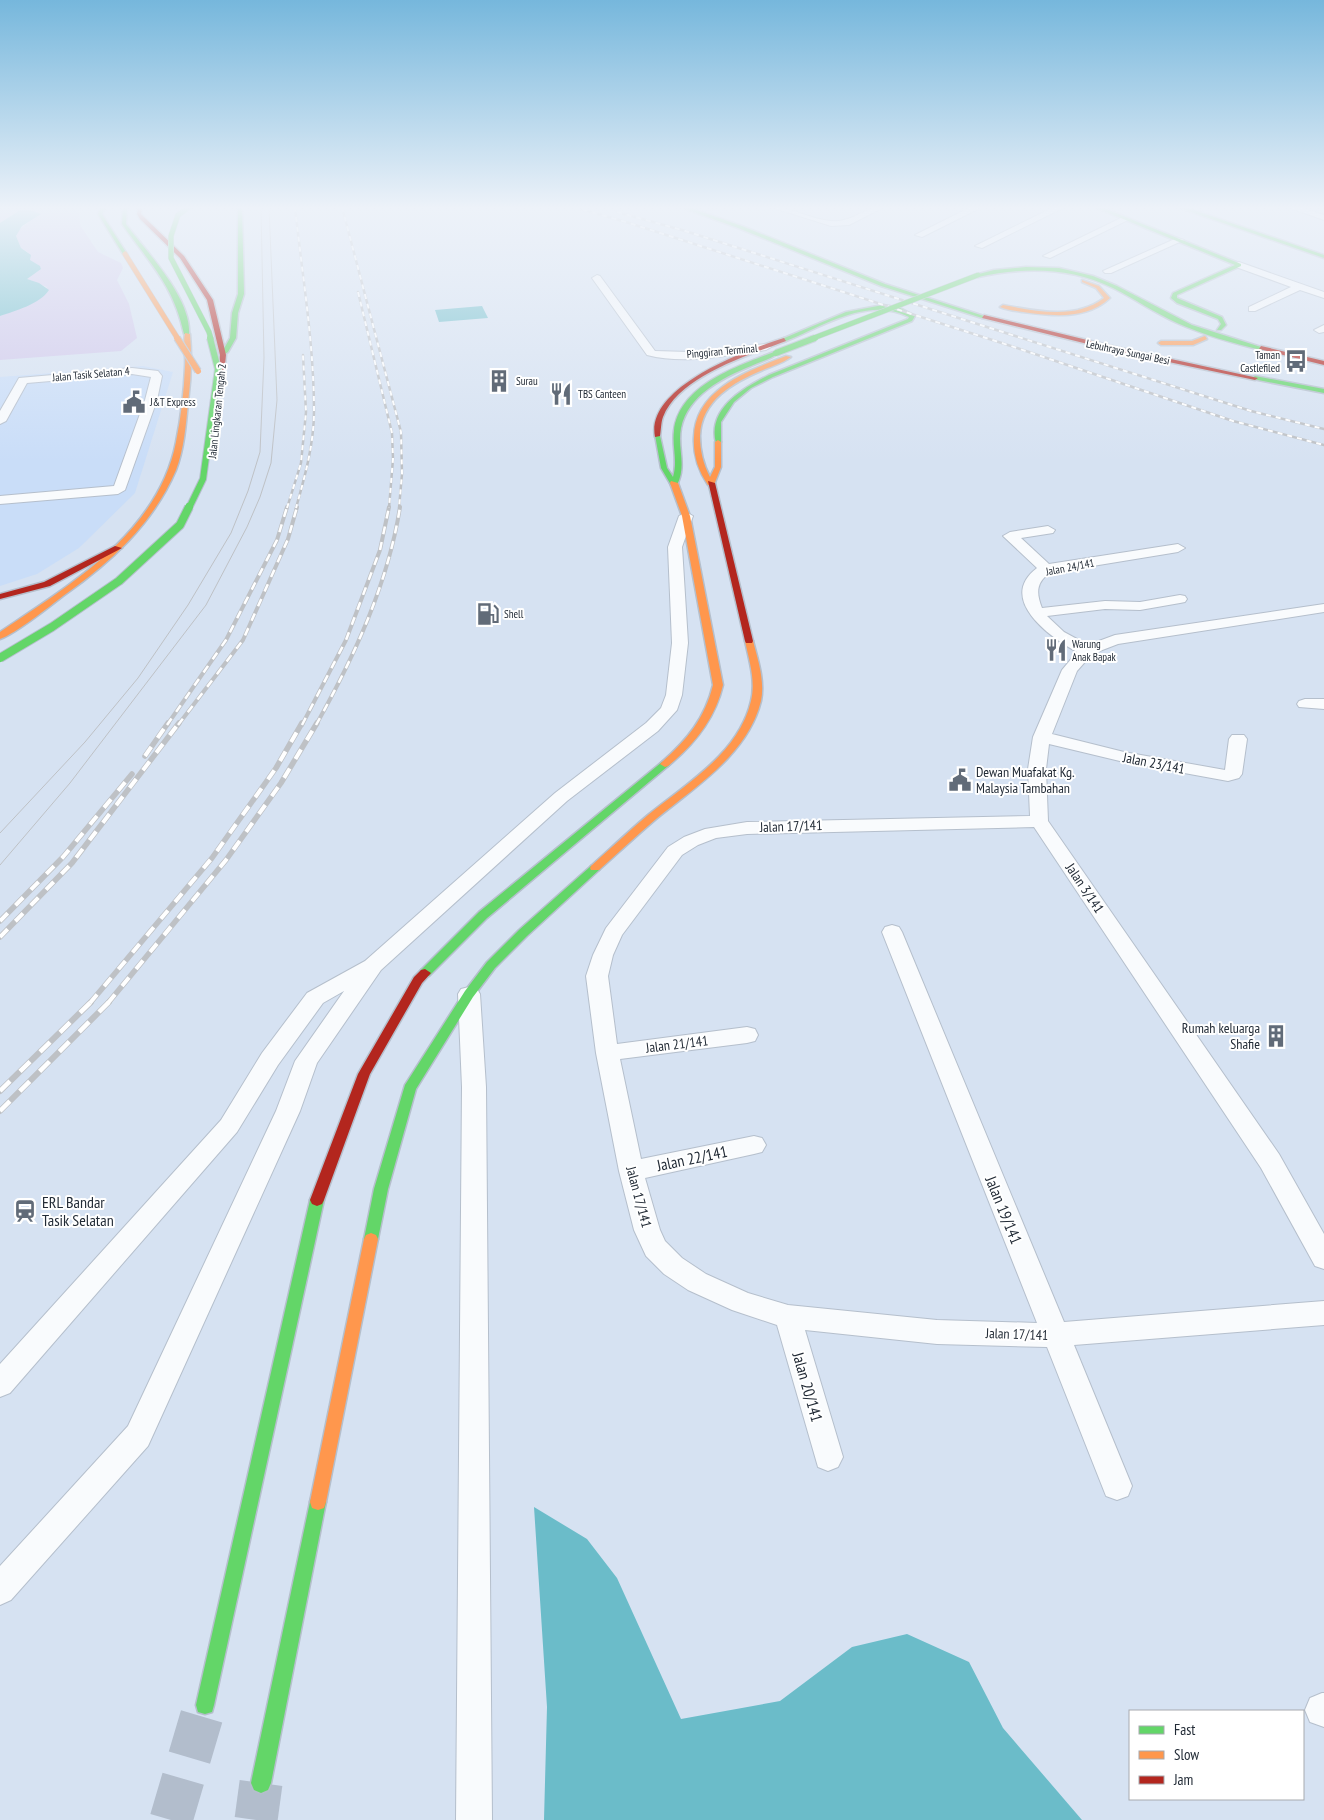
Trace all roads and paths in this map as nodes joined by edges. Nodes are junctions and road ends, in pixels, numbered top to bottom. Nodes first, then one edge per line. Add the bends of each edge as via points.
1 (149, 292) edge
2 (175, 292) edge
3 (188, 292) edge
4 (205, 292) edge
5 (242, 292) edge
6 (607, 292) edge
7 (867, 292) edge
8 (903, 292) edge
9 (934, 292) edge
10 (939, 292) edge
11 (946, 292) edge
12 (1103, 292) edge
13 (1123, 292) edge
14 (1180, 292) edge
15 (1288, 292) edge
16 (959, 300) junction
17 (864, 309) junction
18 (1252, 309) dead end
19 (960, 321) dead end
20 (922, 322) dead end
21 (902, 324) junction
22 (1082, 328) dead end
23 (1220, 330) dead end
24 (1057, 336) junction
25 (1204, 348) junction
26 (771, 350) junction
27 (223, 355) junction
28 (678, 356) junction
29 (1169, 361) junction
30 (1324, 363) edge
31 (1244, 364) dead end
32 (700, 377) junction
33 (1258, 378) junction
34 (1324, 391) edge
35 (0, 422) edge
36 (192, 440) dead end
37 (711, 483) junction
38 (674, 484) junction
39 (0, 500) edge
40 (686, 516) junction
41 (1048, 530) dead end
42 (147, 539) dead end
43 (118, 548) junction
44 (1178, 548) dead end
45 (1046, 569) junction
46 (0, 597) edge
47 (1180, 599) dead end
48 (1324, 608) edge
49 (1038, 613) junction
50 (0, 636) edge
51 (0, 648) edge
52 (1087, 651) junction
53 (0, 658) edge
54 (0, 666) edge
55 (1305, 704) dead end
56 (1324, 704) edge
57 (1042, 737) junction
58 (1238, 739) dead end
59 (1040, 821) junction
60 (892, 932) dead end
61 (372, 966) junction
62 (469, 994) junction
63 (747, 1035) dead end
64 (607, 1054) junction
65 (754, 1145) dead end
66 (630, 1171) junction
67 (1324, 1258) edge
68 (1324, 1313) edge
69 (788, 1316) junction
70 (1054, 1336) junction
71 (0, 1384) edge
72 (828, 1457) dead end
73 (1117, 1486) dead end
74 (0, 1589) edge
75 (205, 1706) tunnel mouth
76 (261, 1783) tunnel mouth
77 (474, 1820) edge

1 - 36 main road, bridge via 198,371
2 - 43 main road via 188,336 190,364 184,414 172,468 163,491 146,518
3 - 53 main road, bridge via 209,332 218,369 203,479 180,525 119,581
4 - 27 main road, Jalan Lingkaran Tengah 2 via 210,300
5 - 27 main road via 235,313 233,338
6 - 28 street, Pinggiran Terminal via 651,354
7 - 17 main road via 870,296
8 - 24 main road, Lebuhraya Sungai Besi
9 - 16 main road, Lebuhraya Sungai Besi
10 - 26 main road, bridge
11 - 37 main road via 788,357 730,384 712,398 700,412 695,428 700,469
12 - 16 main road via 1107,298 1103,304 1071,312 1039,312
13 - 30 main road via 1182,323
14 - 23 main road via 1174,298 1179,302 1220,318 1224,324
15 - 18 street
16 - 22 main road, Lebuhraya Sungai Besi
17 - 21 main road via 887,308 908,312 912,316
17 - 26 main road
19 - 24 main road
20 - 21 main road
21 - 37 main road via 771,376 732,401 718,422 718,467
24 - 29 main road, Lebuhraya Sungai Besi
25 - 25 main road, Lebuhraya Sungai Besi via 1156,342 1186,347
25 - 29 main road via 1208,360
26 - 28 street, Pinggiran Terminal
26 - 32 main road
26 - 38 main road via 716,380 685,410 677,427 681,472
27 - 54 main road, Jalan Lingkaran Tengah 2 via 211,465 188,513 159,550 122,582 50,636
28 - 32 street, Pinggiran Terminal via 699,358 705,362 706,367
29 - 33 main road, Lebuhraya Sungai Besi
31 - 33 main road via 1239,366 1240,369
32 - 38 main road via 676,393 659,416 657,435 664,472
33 - 34 main road, Lebuhraya Sungai Besi
35 - 39 street, Jalan Tasik Selatan 4 via 23,380 132,371 157,376 118,490
37 - 62 main road via 758,687 747,726 699,781 652,817 524,933
38 - 40 main road
40 - 61 street via 675,547 680,643 674,695 668,710 652,727 561,797
40 - 75 main road via 718,685 716,700 707,720 669,761 483,915 418,980 364,1074 316,1203
41 - 45 street via 1010,536
42 - 51 main road via 105,580
43 - 46 main road via 59,580
43 - 50 main road via 73,587
44 - 45 street, Jalan 24/141
45 - 49 street, Jalan 24/141 via 1032,582 1030,591
47 - 49 street via 1140,606 1105,605
48 - 52 street via 1116,640
49 - 52 street, Jalan 24/141 via 1050,628
52 - 57 street via 1070,670
55 - 56 street
57 - 58 street, Jalan 23/141 via 1124,757 1228,776 1233,774
57 - 59 street via 1037,769
59 - 64 street, Jalan 17/141 via 748,828 712,833 691,841 675,851 613,933 603,955 597,976
59 - 67 street, Jalan 3/141 via 1270,1161
60 - 70 street, Jalan 19/141
61 - 71 street via 315,998 270,1058 229,1126
61 - 74 street via 306,1061 288,1111 138,1436
62 - 76 main road via 410,1088 381,1189
62 - 77 street via 474,1087
63 - 64 street, Jalan 21/141
64 - 66 street, Jalan 17/141
65 - 66 street, Jalan 22/141
66 - 69 street, Jalan 17/141 via 647,1230 655,1248 672,1266 697,1282 741,1302
68 - 70 street, Jalan 17/141
69 - 70 street, Jalan 17/141 via 937,1332
69 - 72 street, Jalan 20/141
70 - 73 street, Jalan 19/141

